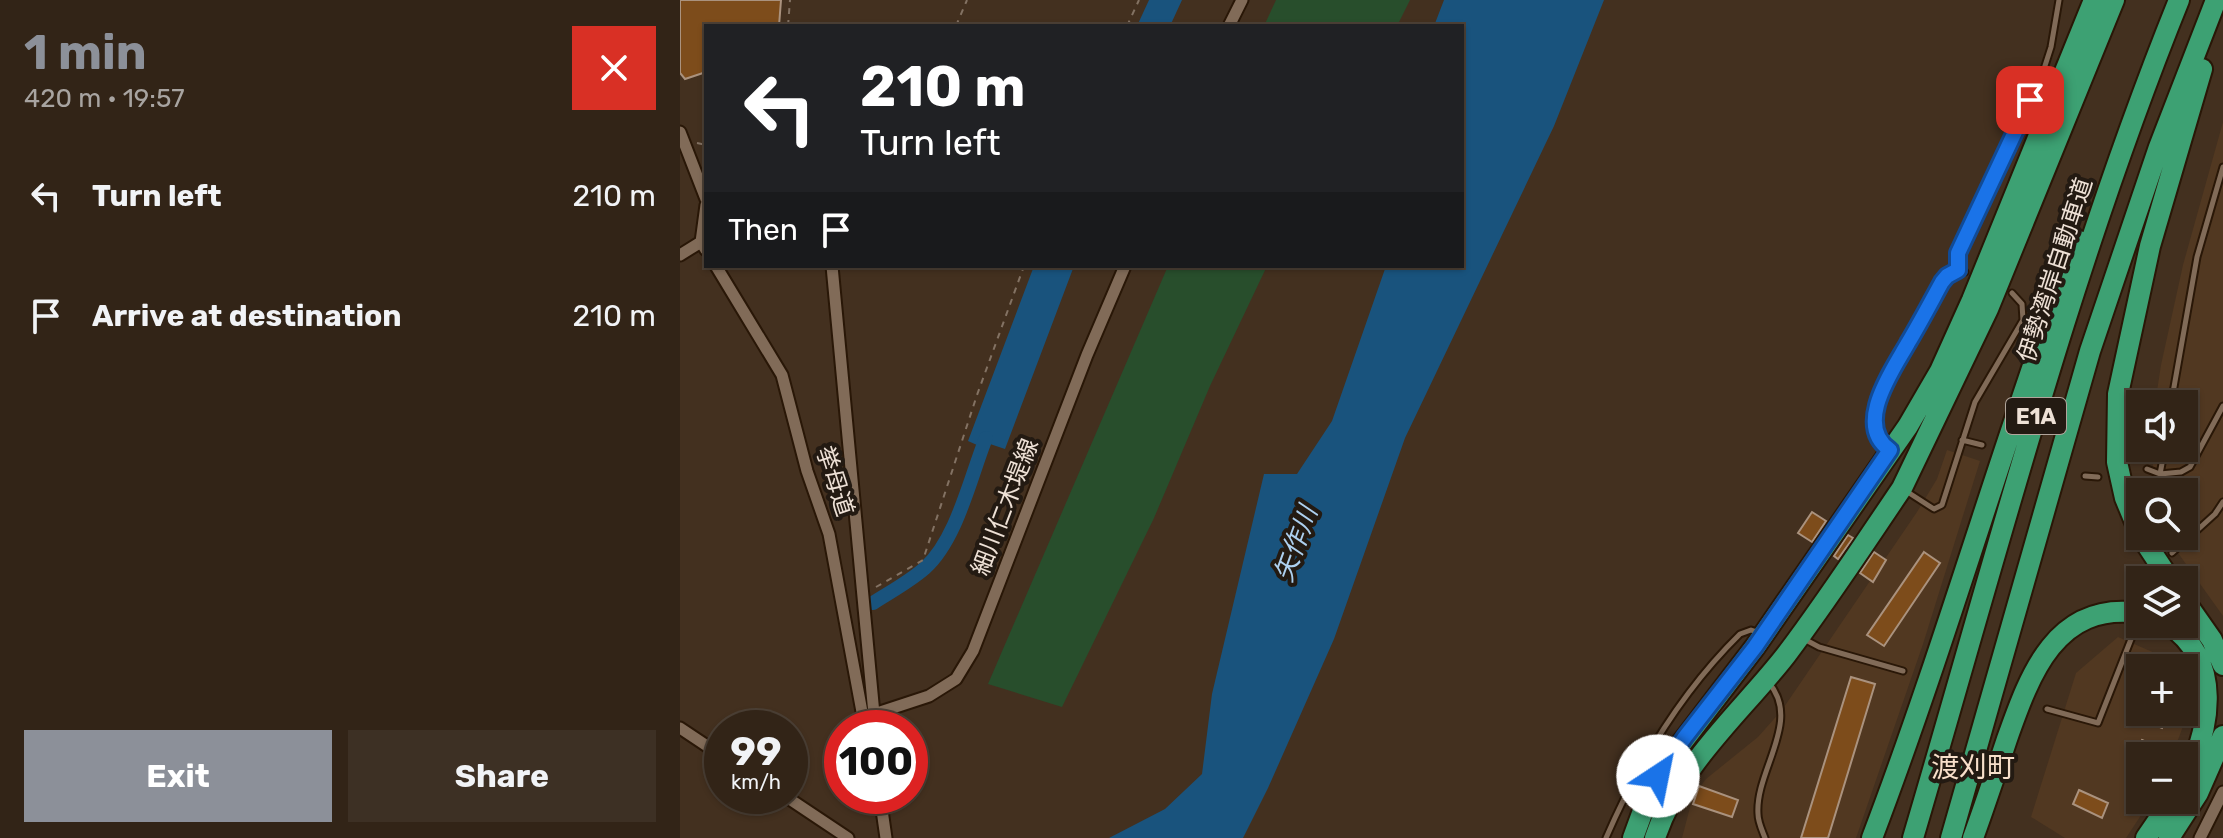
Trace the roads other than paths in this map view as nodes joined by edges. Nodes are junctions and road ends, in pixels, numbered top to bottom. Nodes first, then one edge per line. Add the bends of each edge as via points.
1 (1242, 0) edge
2 (2059, 0) edge
3 (2094, 0) edge
4 (2114, 0) edge
5 (2179, 0) edge
6 (2216, 0) edge
7 (2223, 0) edge
8 (1230, 24) edge
9 (2168, 28) junction
10 (680, 132) edge
11 (2223, 167) edge
12 (704, 197) edge
13 (704, 246) edge
14 (680, 255) edge
15 (717, 268) edge
16 (832, 268) edge
17 (1124, 268) edge
18 (2012, 293) dead end
19 (2173, 390) edge
20 (2223, 406) edge
21 (1962, 440) junction
22 (1982, 445) dead end
23 (1890, 450) junction
24 (2162, 462) edge
25 (2147, 469) dead end
26 (2160, 474) junction
27 (2085, 476) dead end
28 (2098, 477) dead end
29 (1902, 488) junction
30 (2126, 500) edge
31 (2223, 502) edge
32 (2172, 553) dead end
33 (2126, 616) edge
34 (2198, 620) edge
35 (1764, 634) junction
36 (1800, 636) junction
37 (2131, 638) edge
38 (2185, 638) edge
39 (2223, 665) edge
40 (1903, 671) dead end
41 (1766, 679) junction
42 (2047, 709) dead end
43 (865, 710) edge
44 (867, 710) edge
45 (893, 710) edge
46 (680, 728) edge
47 (2223, 736) edge
48 (704, 744) edge
49 (2198, 747) edge
50 (1686, 775) junction
51 (2223, 792) edge
52 (808, 811) edge
53 (883, 814) edge
54 (2162, 814) edge
55 (1634, 837) edge
56 (848, 838) edge
57 (886, 838) edge
58 (1606, 838) edge
59 (1655, 838) edge
60 (1665, 838) edge
61 (1765, 838) edge
62 (1872, 838) edge
63 (1913, 838) edge
64 (1951, 838) edge
65 (1973, 838) edge
66 (2146, 838) edge
67 (2169, 838) edge
68 (2200, 838) edge

1 - 8 street
2 - 23 lane via 2043,72 1958,253 1962,271 1942,282 1879,396 1876,435
3 - 23 highway via 1957,335
4 - 29 highway via 1983,321
5 - 9 highway, 伊勢湾岸自動車道 / E1A
6 - 64 highway, E1A via 2090,351
7 - 30 highway via 2154,232 2118,394 2117,462
9 - 62 highway via 2050,314
9 - 63 highway, 伊勢湾岸自動車道 / E1A via 2061,333
10 - 12 street
11 - 19 lane via 2197,257
13 - 14 street
15 - 43 street, 挙母道 via 782,375 829,534
16 - 44 street via 864,593
17 - 45 street, 細川仁木堤線 via 973,651 956,679
18 - 21 lane via 2022,304 2023,320 1975,402
20 - 26 lane via 2190,467
21 - 22 lane
21 - 29 lane via 1938,508
23 - 35 highway
24 - 26 lane
25 - 26 lane
27 - 28 lane
29 - 36 highway
31 - 32 lane
33 - 65 highway via 2113,611 2080,621 2045,653 2016,714
34 - 39 highway
35 - 55 highway via 1664,766
35 - 58 lane via 1740,634 1666,725
36 - 40 lane via 1819,647
36 - 41 highway
37 - 42 lane via 2098,723
38 - 49 highway via 2209,695
41 - 50 highway
41 - 61 lane via 1779,697 1782,715 1759,799
46 - 48 street
47 - 67 highway via 2198,793
50 - 59 highway
50 - 60 highway
51 - 68 street
52 - 56 street
53 - 57 street
54 - 66 highway

